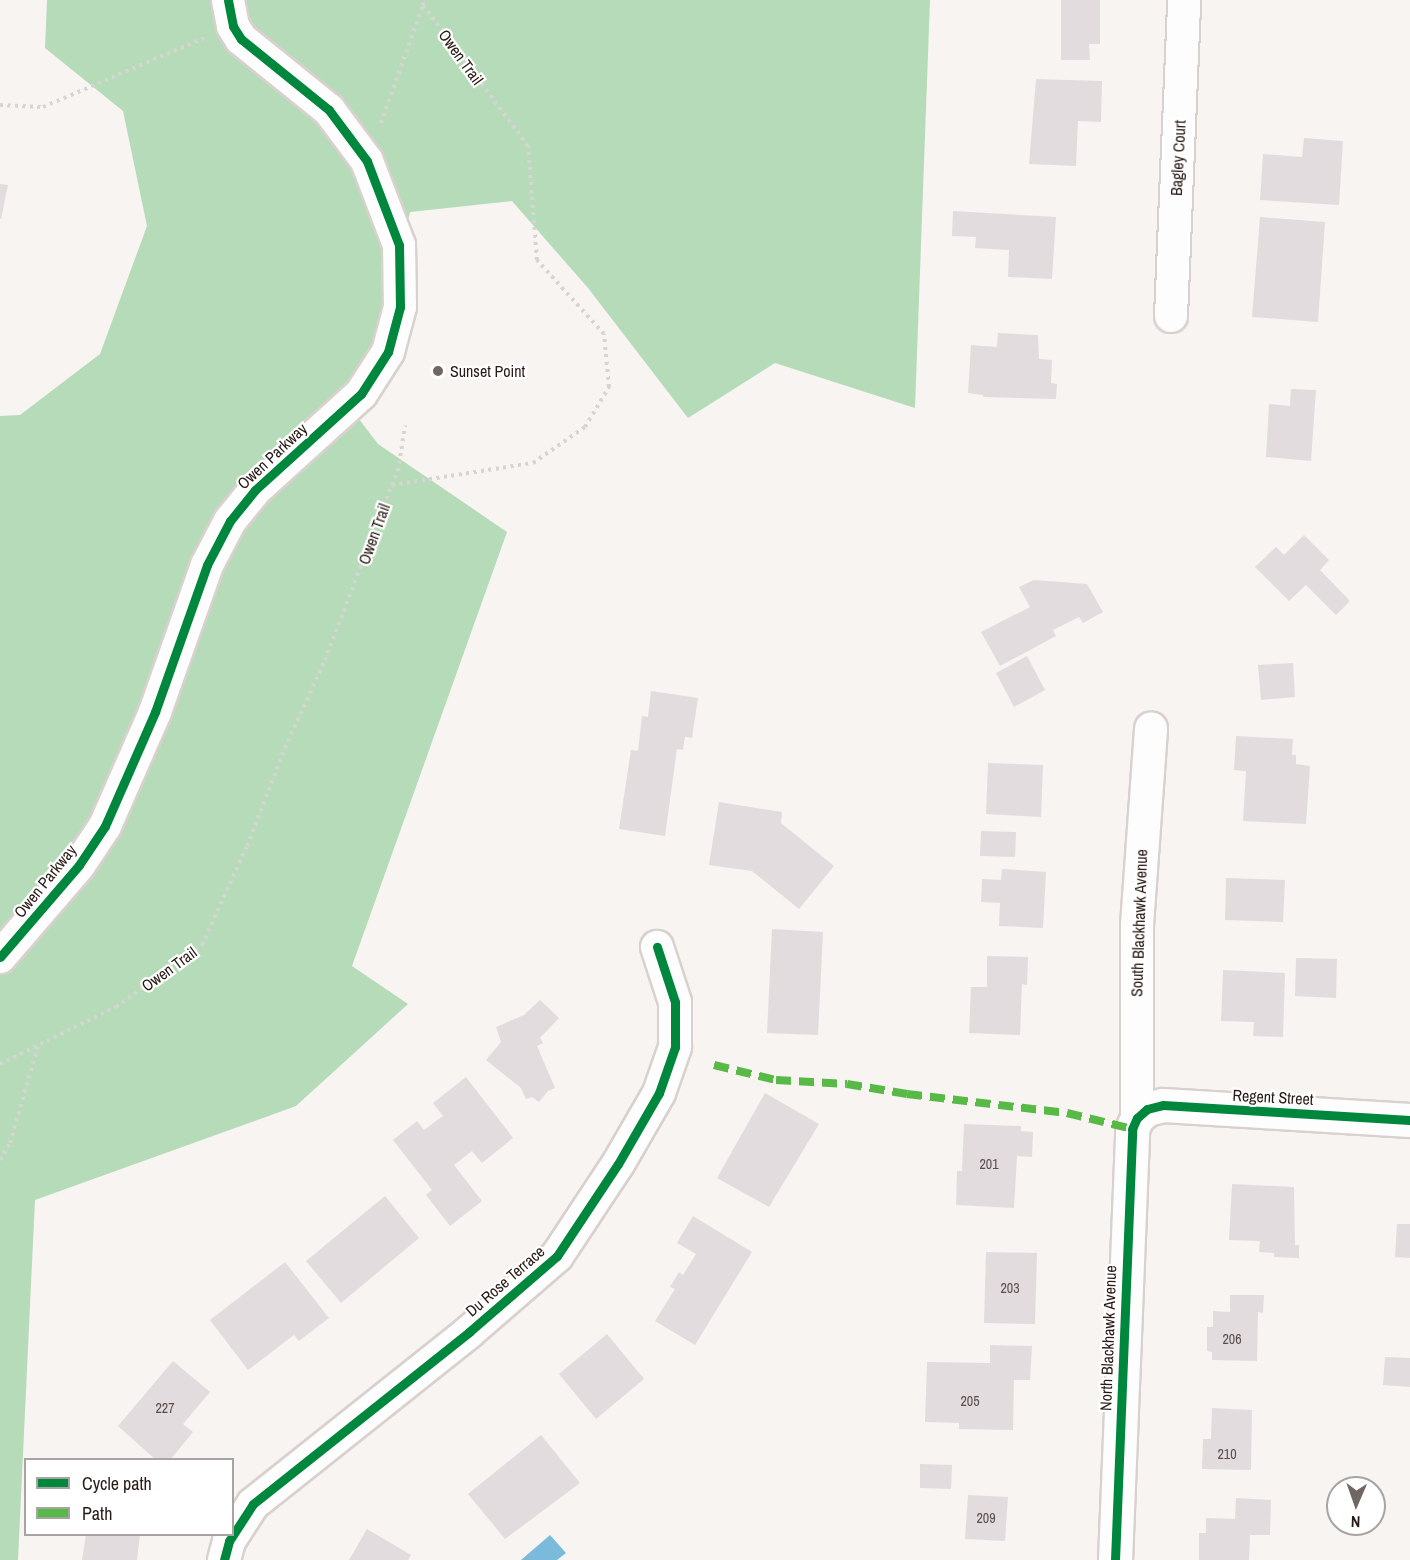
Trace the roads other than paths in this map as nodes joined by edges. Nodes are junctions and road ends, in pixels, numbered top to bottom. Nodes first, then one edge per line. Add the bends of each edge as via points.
1 (1184, 0) edge
2 (231, 13) edge
3 (1171, 316) dead end
4 (1150, 728) dead end
5 (657, 947) dead end
6 (0, 957) edge
7 (1137, 1118) junction
8 (1410, 1120) edge
9 (234, 1533) edge
10 (232, 1536) edge
11 (224, 1560) edge
12 (1115, 1560) edge

1 - 3 street, Bagley Court
2 - 6 street, Owen Parkway via 241,39 329,111 367,161 399,245 400,307 388,352 361,394 255,490 230,521 207,565 156,712 105,826 79,865
4 - 7 street, South Blackhawk Avenue via 1137,925
5 - 9 street, Du Rose Terrace via 675,1002 675,1047 659,1093 558,1256 253,1504
7 - 8 street, Regent Street via 1147,1109 1163,1105
7 - 12 street, North Blackhawk Avenue via 1132,1129
10 - 11 street, Du Rose Terrace

